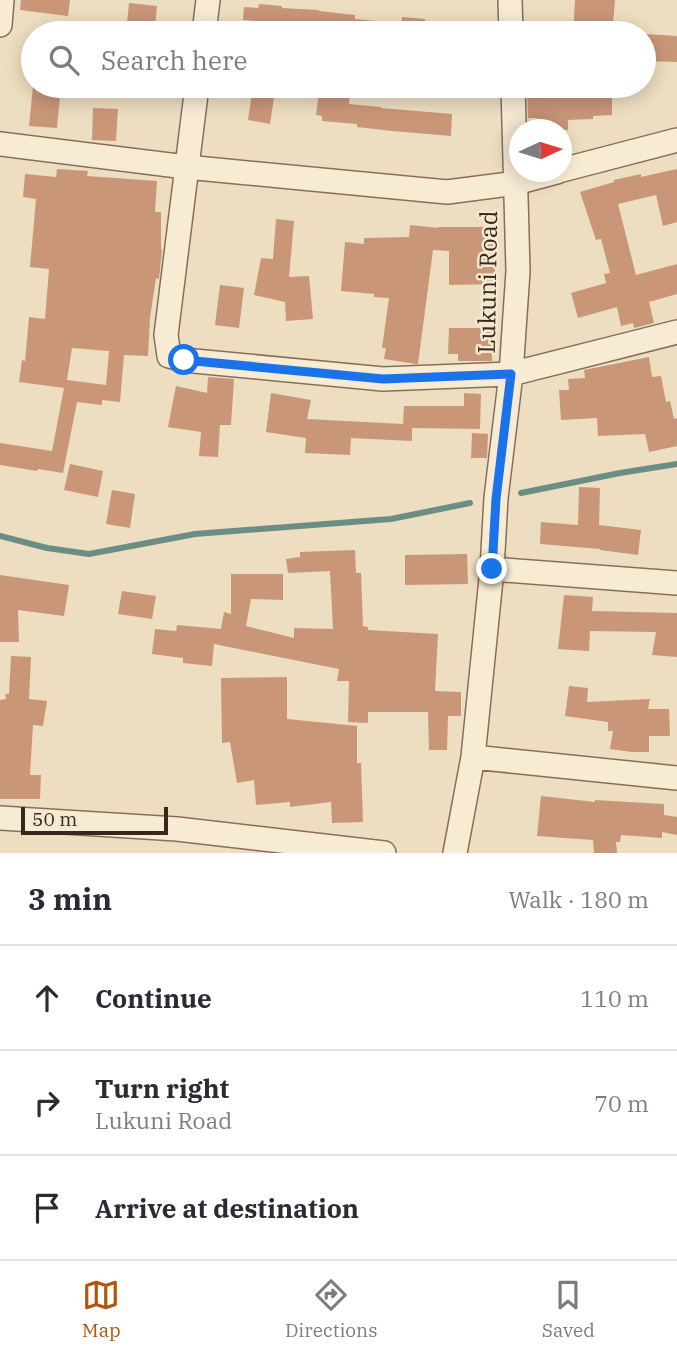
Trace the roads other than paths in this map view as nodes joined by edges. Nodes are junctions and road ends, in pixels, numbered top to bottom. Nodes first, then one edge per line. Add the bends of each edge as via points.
1 (2, 0) edge
2 (208, 0) edge
3 (510, 0) edge
4 (205, 21) edge
5 (511, 21) edge
6 (0, 25) edge
7 (195, 98) edge
8 (513, 98) edge
9 (677, 140) edge
10 (0, 144) edge
11 (186, 167) junction
12 (572, 168) edge
13 (520, 182) edge
14 (516, 183) junction
15 (677, 332) edge
16 (511, 374) junction
17 (492, 569) junction
18 (677, 583) edge
19 (473, 757) junction
20 (677, 778) edge
21 (0, 818) edge
22 (384, 853) edge
23 (455, 853) edge

1 - 6 street
2 - 4 street
3 - 5 street
7 - 11 street
8 - 14 street, Lukuni Road
9 - 12 street
10 - 11 street
11 - 14 street via 447,192
11 - 16 street via 166,335 169,356 383,379
13 - 14 street
14 - 16 street, Lukuni Road via 518,271
15 - 16 street
16 - 17 street, Lukuni Road
17 - 18 street
17 - 19 street, Lukuni Road
19 - 20 street
19 - 23 street, Lukuni Road
21 - 22 street via 177,829

